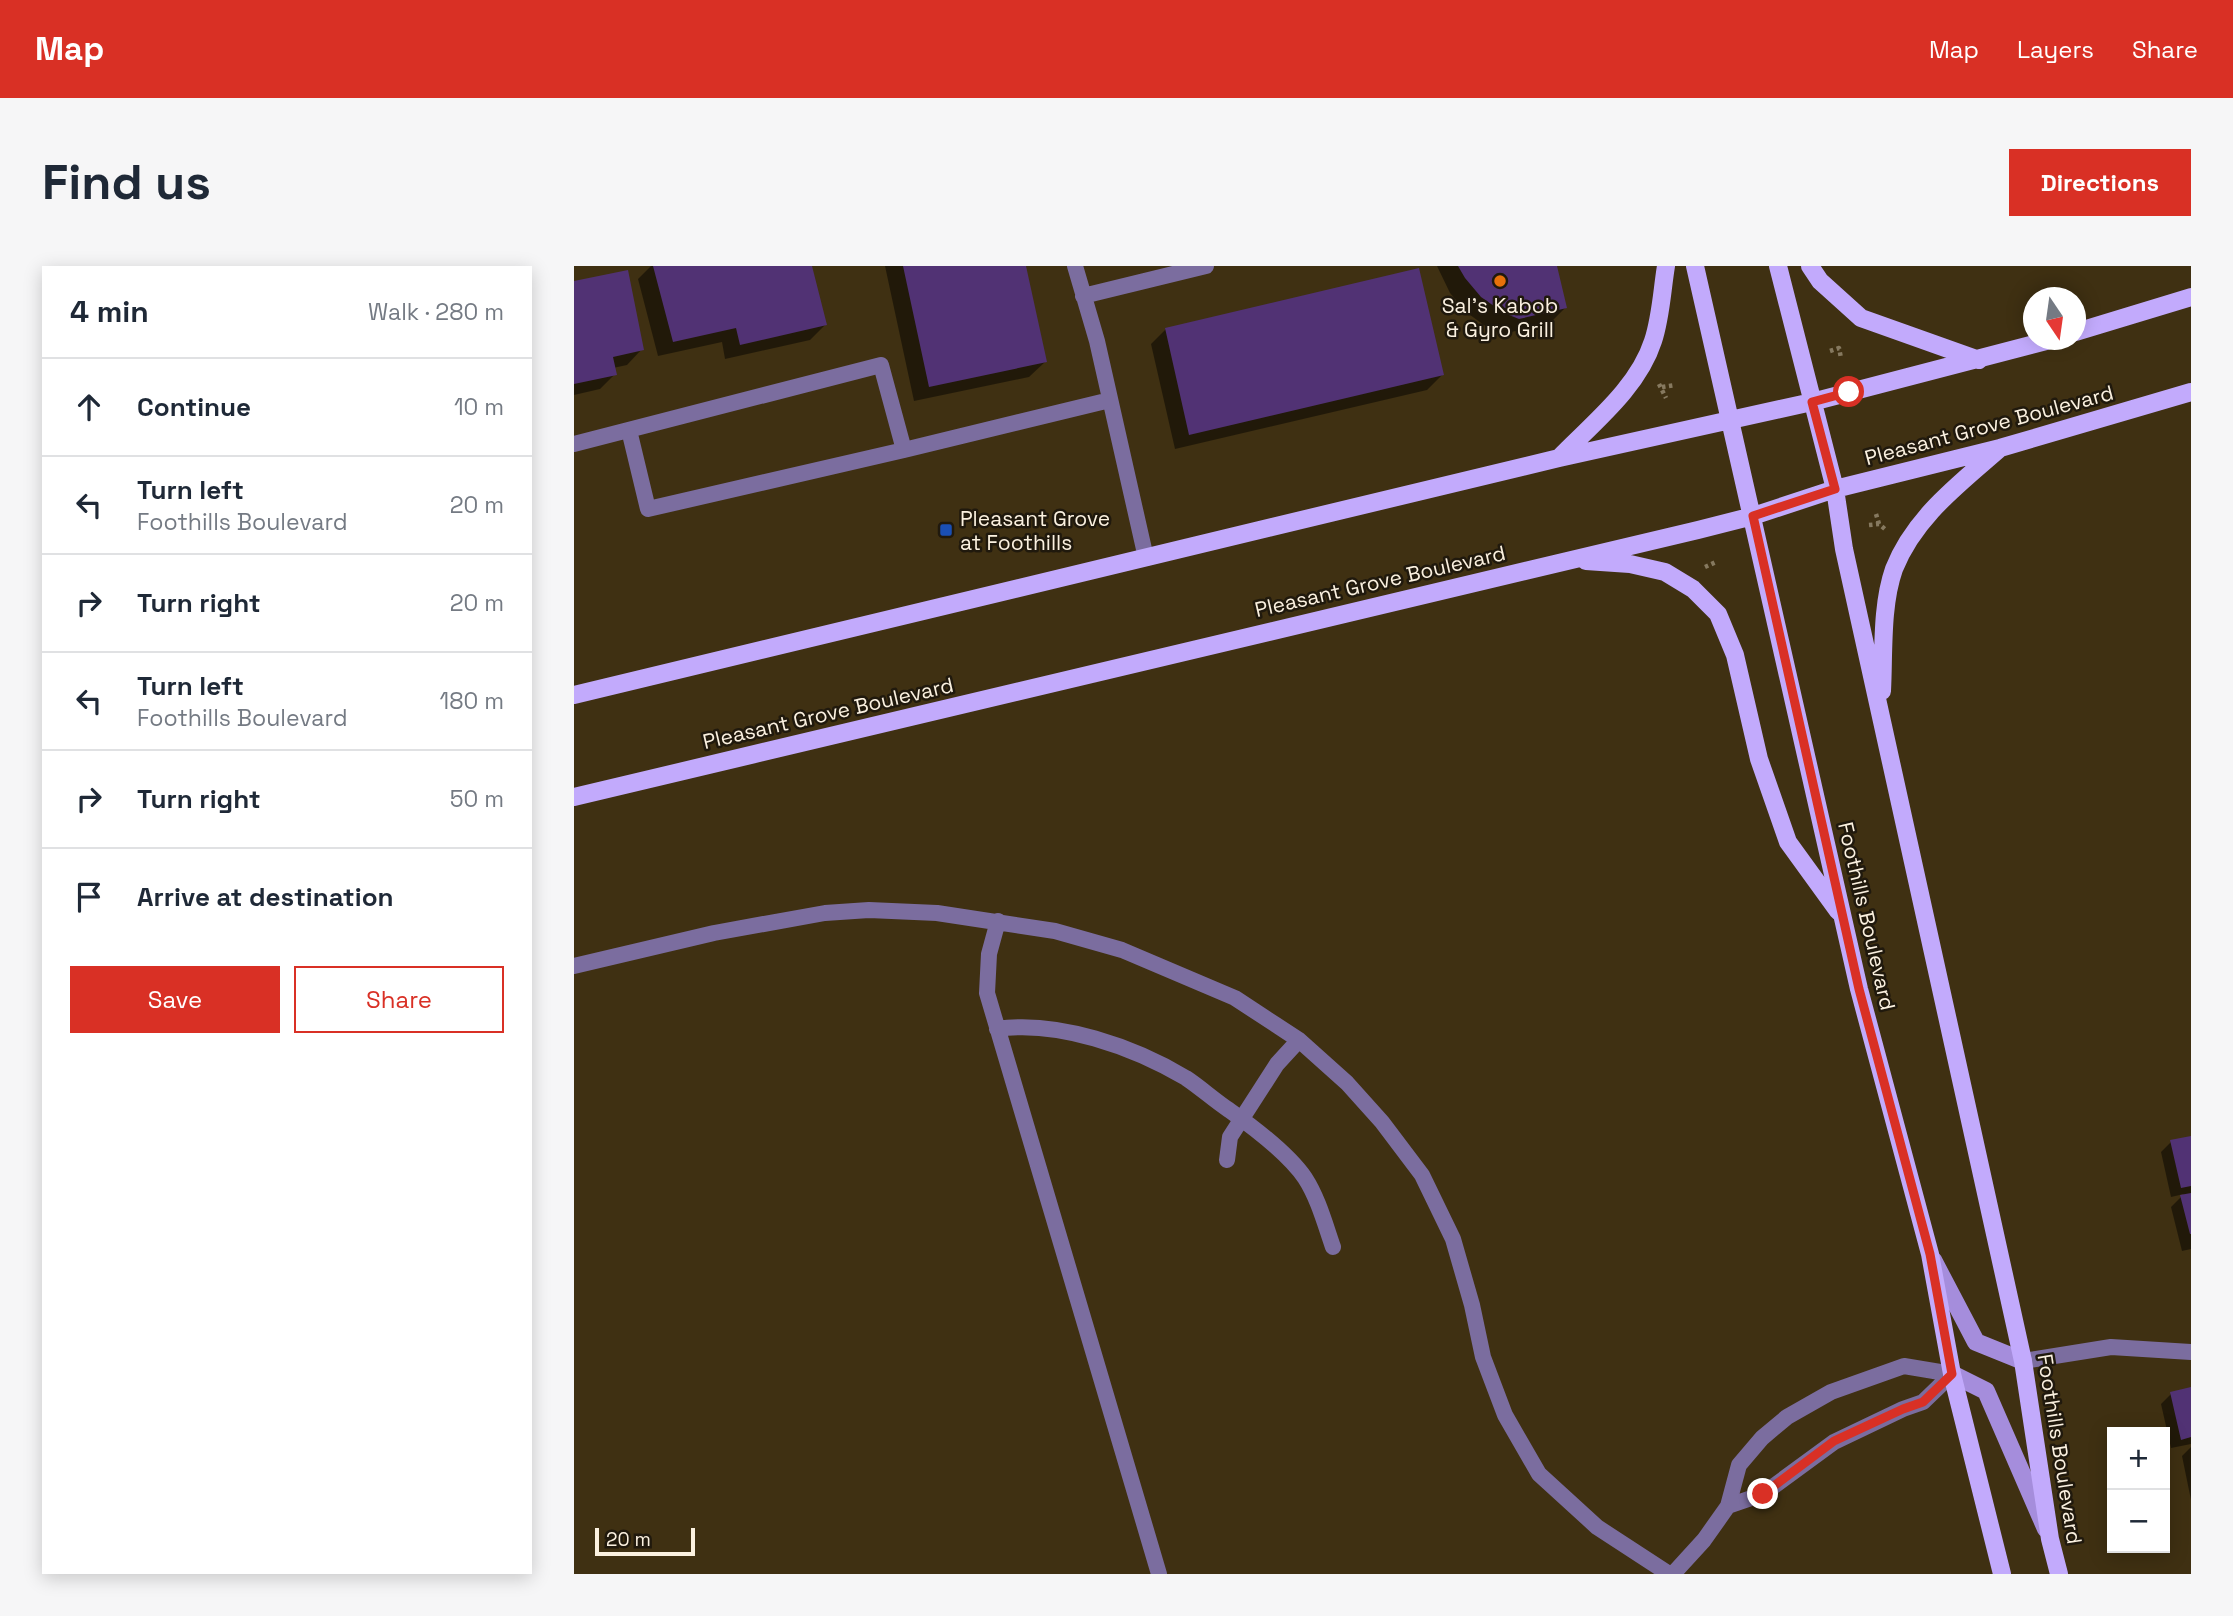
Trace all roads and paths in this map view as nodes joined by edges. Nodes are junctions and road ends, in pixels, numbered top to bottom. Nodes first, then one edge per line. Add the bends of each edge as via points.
1 (1075, 266) edge
2 (1206, 266) edge
3 (1666, 266) edge
4 (1695, 266) edge
5 (1778, 266) edge
6 (1810, 266) edge
7 (1083, 296) junction
8 (2191, 297) edge
9 (2086, 329) edge
10 (1845, 343) dead end
11 (1839, 348) junction
12 (2023, 348) edge
13 (1830, 351) dead end
14 (1841, 358) dead end
15 (1979, 360) junction
16 (1675, 385) dead end
17 (1662, 387) dead end
18 (2191, 392) edge
19 (1110, 400) junction
20 (1812, 402) junction
21 (1729, 420) junction
22 (629, 430) junction
23 (574, 444) edge
24 (2000, 448) junction
25 (904, 450) junction
26 (1559, 458) junction
27 (1835, 489) junction
28 (1876, 514) dead end
29 (1753, 516) junction
30 (1879, 524) junction
31 (1869, 525) dead end
32 (1892, 535) dead end
33 (1146, 558) junction
34 (1568, 560) junction
35 (1716, 562) dead end
36 (1704, 567) dead end
37 (574, 695) edge
38 (1881, 712) junction
39 (574, 797) edge
40 (1843, 917) junction
41 (998, 921) junction
42 (574, 967) edge
43 (997, 1029) junction
44 (1298, 1040) junction
45 (1242, 1119) junction
46 (1227, 1160) dead end
47 (1333, 1247) dead end
48 (1930, 1254) junction
49 (2191, 1352) edge
50 (2023, 1361) junction
51 (1952, 1374) junction
52 (1728, 1506) junction
53 (2050, 1539) junction
54 (1159, 1574) edge
55 (1671, 1574) edge
56 (2002, 1574) edge
57 (2059, 1574) edge

1 - 7 lane
2 - 7 lane
3 - 26 main road via 1653,340 1640,369
4 - 21 main road, Foothills Boulevard
5 - 20 main road, Foothills Boulevard
6 - 15 main road via 1861,318
7 - 19 lane
8 - 9 main road
10 - 11 path
11 - 13 path
11 - 14 path
12 - 15 main road
15 - 20 main road
16 - 17 path
18 - 24 main road, Pleasant Grove Boulevard
19 - 25 lane
19 - 33 lane
20 - 21 main road
20 - 27 main road, Foothills Boulevard
21 - 26 main road
21 - 29 main road, Foothills Boulevard
22 - 23 lane
22 - 25 lane via 648,509
22 - 25 lane via 881,365
24 - 27 main road, Pleasant Grove Boulevard
24 - 38 main road via 1934,506 1907,542 1894,571 1887,608
26 - 33 main road
27 - 29 main road, Pleasant Grove Boulevard
27 - 38 main road, Foothills Boulevard via 1843,550
28 - 30 path
29 - 34 main road, Pleasant Grove Boulevard
29 - 40 main road, Foothills Boulevard
30 - 31 path
30 - 32 path
33 - 37 main road
34 - 39 main road, Pleasant Grove Boulevard
34 - 40 main road via 1630,564 1665,572 1693,589 1718,614 1735,655 1759,759 1788,842
35 - 36 path
38 - 50 main road, Foothills Boulevard
40 - 48 main road, Foothills Boulevard
41 - 42 lane via 937,913 825,913 714,933
41 - 43 lane via 989,954 987,993
41 - 44 lane via 1122,950 1235,998
43 - 45 lane via 1018,1026 1059,1031 1140,1055 1189,1080
43 - 54 lane
44 - 45 lane
44 - 55 lane via 1347,1083 1422,1175 1453,1239 1483,1357 1505,1415 1539,1474 1597,1527
45 - 46 lane via 1230,1138
45 - 47 lane via 1305,1177
48 - 50 main road via 1976,1342
48 - 51 main road, Foothills Boulevard
49 - 50 lane via 2111,1347
50 - 53 main road, Foothills Boulevard
51 - 52 lane via 1923,1402 1834,1441 1763,1494
51 - 52 lane via 1904,1366 1831,1392 1787,1417 1740,1465
51 - 53 main road via 1986,1391
51 - 56 main road, Foothills Boulevard
52 - 55 lane
53 - 57 main road, Foothills Boulevard

